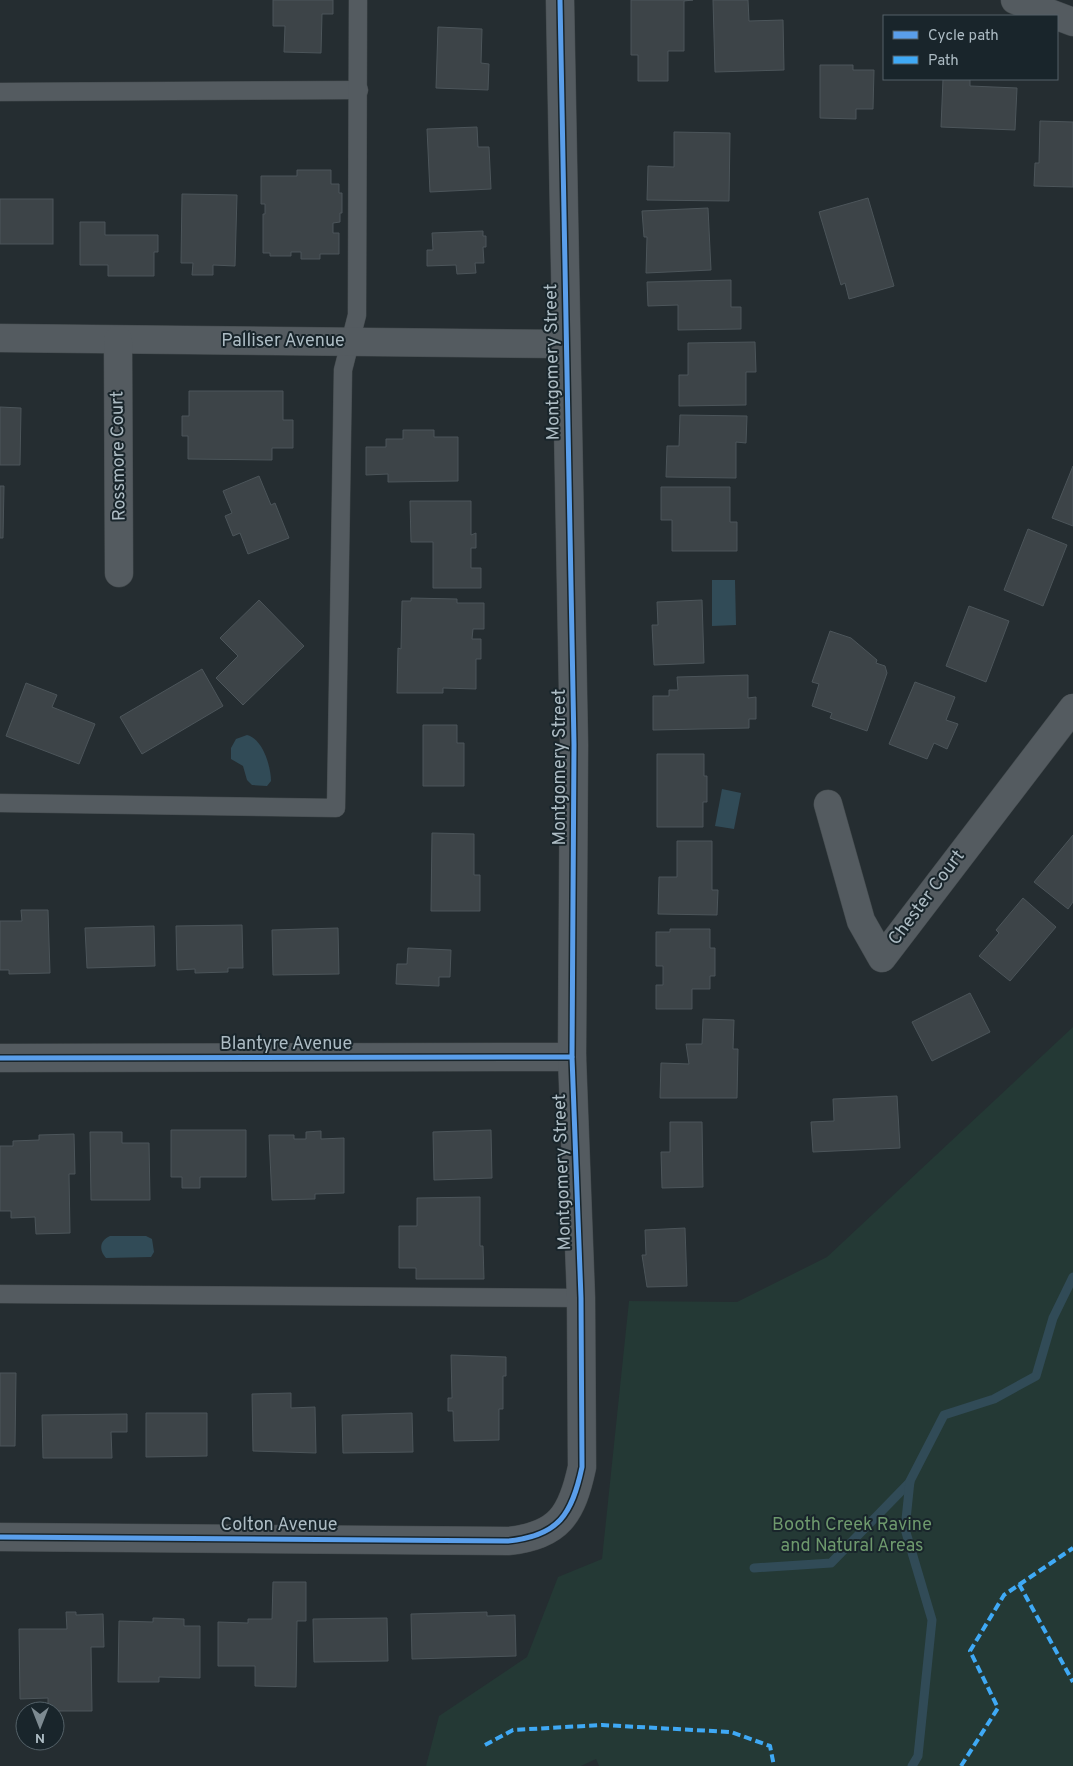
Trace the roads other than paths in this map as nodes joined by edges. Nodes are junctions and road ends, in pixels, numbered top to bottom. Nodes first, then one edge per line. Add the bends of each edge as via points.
1 (358, 0) edge
2 (560, 0) edge
3 (1015, 0) edge
4 (1055, 15) edge
5 (1058, 16) edge
6 (1073, 22) edge
7 (359, 90) junction
8 (0, 92) edge
9 (0, 338) edge
10 (118, 340) junction
11 (351, 342) junction
12 (566, 344) junction
13 (119, 573) dead end
14 (1073, 708) edge
15 (0, 802) edge
16 (828, 804) dead end
17 (572, 1057) junction
18 (0, 1058) edge
19 (0, 1294) edge
20 (581, 1298) junction
21 (555, 1525) joint
22 (0, 1537) edge

1 - 7 lane
2 - 12 street, Montgomery Street
3 - 4 street
5 - 6 street
7 - 8 lane
7 - 11 lane via 357,315
9 - 10 street, Palliser Avenue
10 - 11 street, Palliser Avenue
10 - 13 street, Rossmore Court
11 - 12 street, Palliser Avenue
11 - 15 lane via 343,370 336,808
12 - 17 street, Montgomery Street via 574,745
14 - 16 street, Chester Court via 882,958 861,921
17 - 18 street, Blantyre Avenue
17 - 20 street, Montgomery Street
19 - 20 lane
20 - 21 street, Montgomery Street via 582,1467 569,1511
21 - 22 street, Colton Avenue via 530,1539 508,1541

